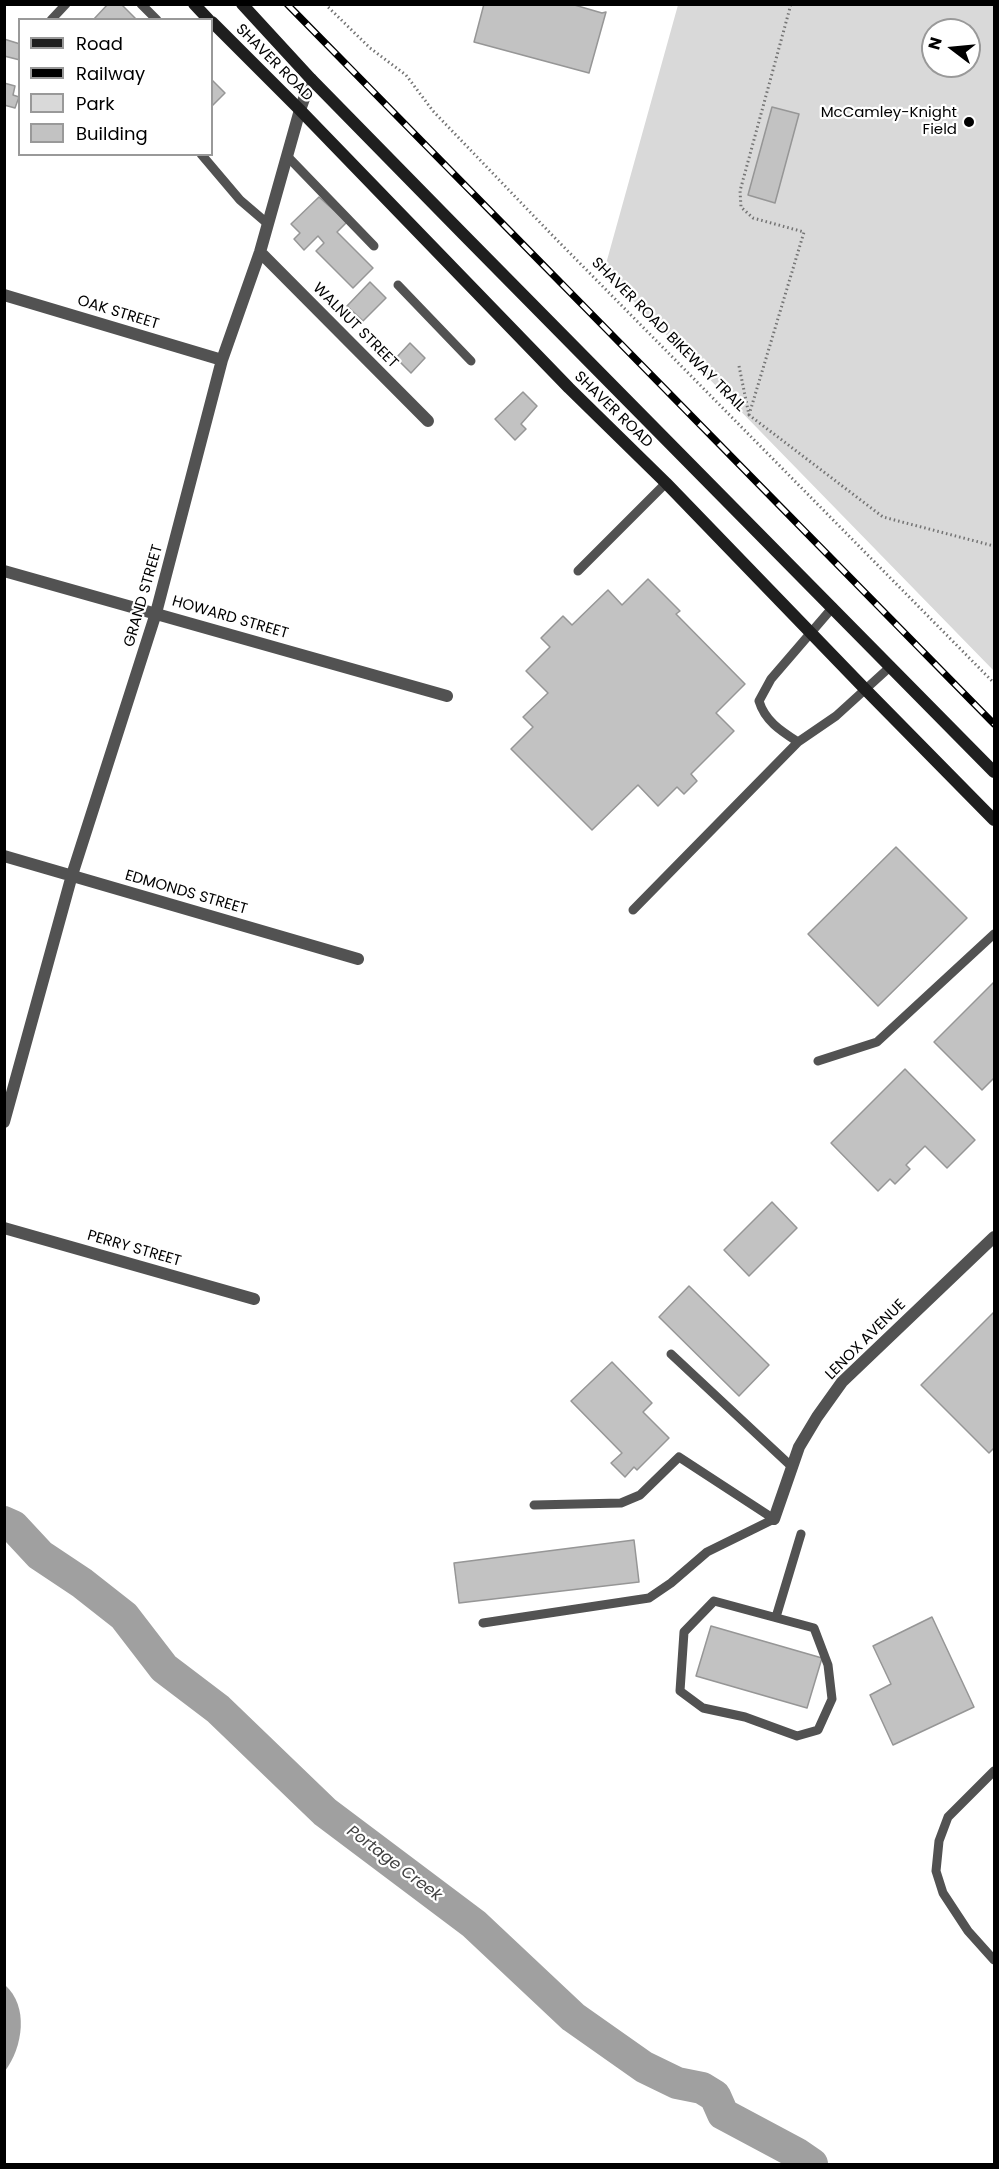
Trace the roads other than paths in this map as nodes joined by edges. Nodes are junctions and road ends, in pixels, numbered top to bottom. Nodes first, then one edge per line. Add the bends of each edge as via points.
1 (66, 4) edge
2 (141, 4) edge
3 (194, 4) edge
4 (242, 4) edge
5 (53, 18) edge
6 (155, 18) edge
7 (207, 18) edge
8 (213, 24) edge
9 (311, 79) junction
10 (300, 110) junction
11 (203, 156) edge
12 (287, 156) junction
13 (268, 224) junction
14 (374, 246) dead end
15 (260, 252) junction
16 (399, 285) dead end
17 (4, 295) edge
18 (222, 360) junction
19 (471, 361) dead end
20 (428, 421) dead end
21 (666, 483) junction
22 (4, 571) edge
23 (578, 572) dead end
24 (833, 607) junction
25 (156, 613) junction
26 (811, 633) junction
27 (891, 666) junction
28 (865, 689) junction
29 (447, 696) dead end
30 (798, 742) junction
31 (994, 772) edge
32 (994, 819) edge
33 (4, 856) edge
34 (72, 875) junction
35 (633, 910) dead end
36 (994, 934) edge
37 (358, 958) dead end
38 (818, 1061) dead end
39 (4, 1122) edge
40 (4, 1228) edge
41 (994, 1237) edge
42 (255, 1299) dead end
43 (671, 1354) dead end
44 (791, 1466) junction
45 (534, 1505) dead end
46 (774, 1519) junction
47 (801, 1534) dead end
48 (776, 1617) junction
49 (483, 1623) dead end
50 (994, 1771) edge
51 (994, 1960) edge

1 - 5 lane
2 - 6 lane
3 - 7 main road, SHAVER ROAD
4 - 9 main road, SHAVER ROAD
8 - 10 main road, SHAVER ROAD
9 - 10 street, GRAND STREET
9 - 24 main road, SHAVER ROAD
10 - 12 street, GRAND STREET
10 - 21 main road, SHAVER ROAD
11 - 13 lane via 240,200
12 - 13 street, GRAND STREET
12 - 14 lane
13 - 15 street, GRAND STREET
15 - 18 street, GRAND STREET
15 - 20 street, WALNUT STREET
16 - 19 lane
17 - 18 street, OAK STREET
18 - 25 street, GRAND STREET
21 - 23 lane
21 - 26 main road, SHAVER ROAD
22 - 25 street, HOWARD STREET
24 - 26 lane
24 - 27 main road, SHAVER ROAD
25 - 29 street, HOWARD STREET
25 - 34 street, GRAND STREET
26 - 28 main road, SHAVER ROAD
26 - 30 lane via 771,679 759,701 763,712 780,731
27 - 28 lane
27 - 31 main road, SHAVER ROAD
28 - 30 lane via 836,716
28 - 32 main road, SHAVER ROAD
30 - 35 lane
33 - 34 street, EDMONDS STREET
34 - 37 street, EDMONDS STREET
34 - 39 street, GRAND STREET
36 - 38 lane via 877,1042
40 - 42 street, PERRY STREET
41 - 44 street, LENOX AVENUE via 842,1382 817,1417
43 - 44 lane
44 - 46 street, LENOX AVENUE
45 - 46 lane via 621,1503 640,1495 680,1457
46 - 49 lane via 707,1552 649,1598
47 - 48 lane
48 - 48 lane via 714,1601 684,1632 680,1691 703,1708 745,1717 797,1736 818,1730 832,1699 828,1665 814,1628
50 - 51 lane via 948,1817 939,1840 936,1871 943,1893 968,1931

